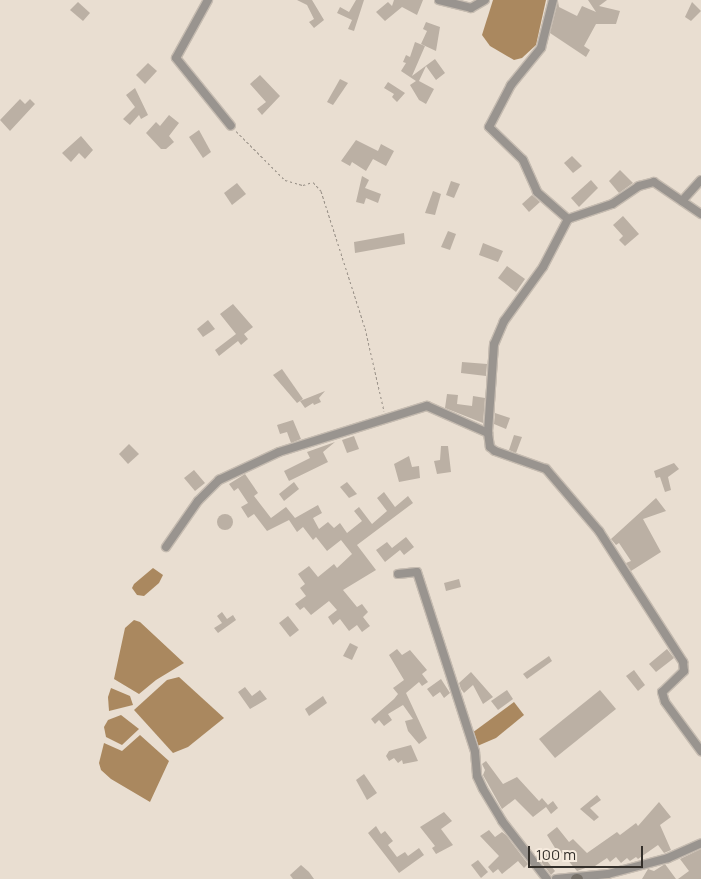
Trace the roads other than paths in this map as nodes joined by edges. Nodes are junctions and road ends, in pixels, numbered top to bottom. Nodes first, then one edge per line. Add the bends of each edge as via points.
1 (208, 0) edge
2 (439, 0) edge
3 (485, 0) edge
4 (553, 0) edge
5 (231, 126) road end
6 (701, 180) edge
7 (682, 200) junction
8 (701, 214) edge
9 (568, 219) junction
10 (488, 432) junction
11 (166, 546) dead end
12 (398, 574) dead end
13 (701, 751) edge
14 (701, 843) edge
15 (547, 879) edge
16 (556, 879) edge
17 (576, 879) edge

1 - 5 street via 176,58
2 - 3 street via 471,8
4 - 9 street via 541,48 511,86 489,127 523,160 537,192
6 - 7 street
7 - 8 street
7 - 9 street via 654,182 639,186 612,204
9 - 10 street via 543,267 504,321 494,344
10 - 11 street via 451,418 433,407 408,410 279,452 231,473 198,501
10 - 13 street via 490,448 546,469 599,531 683,662 684,671 662,692 665,702
12 - 15 street via 417,572 475,752 477,776 502,821
14 - 17 street via 668,858
16 - 17 street

